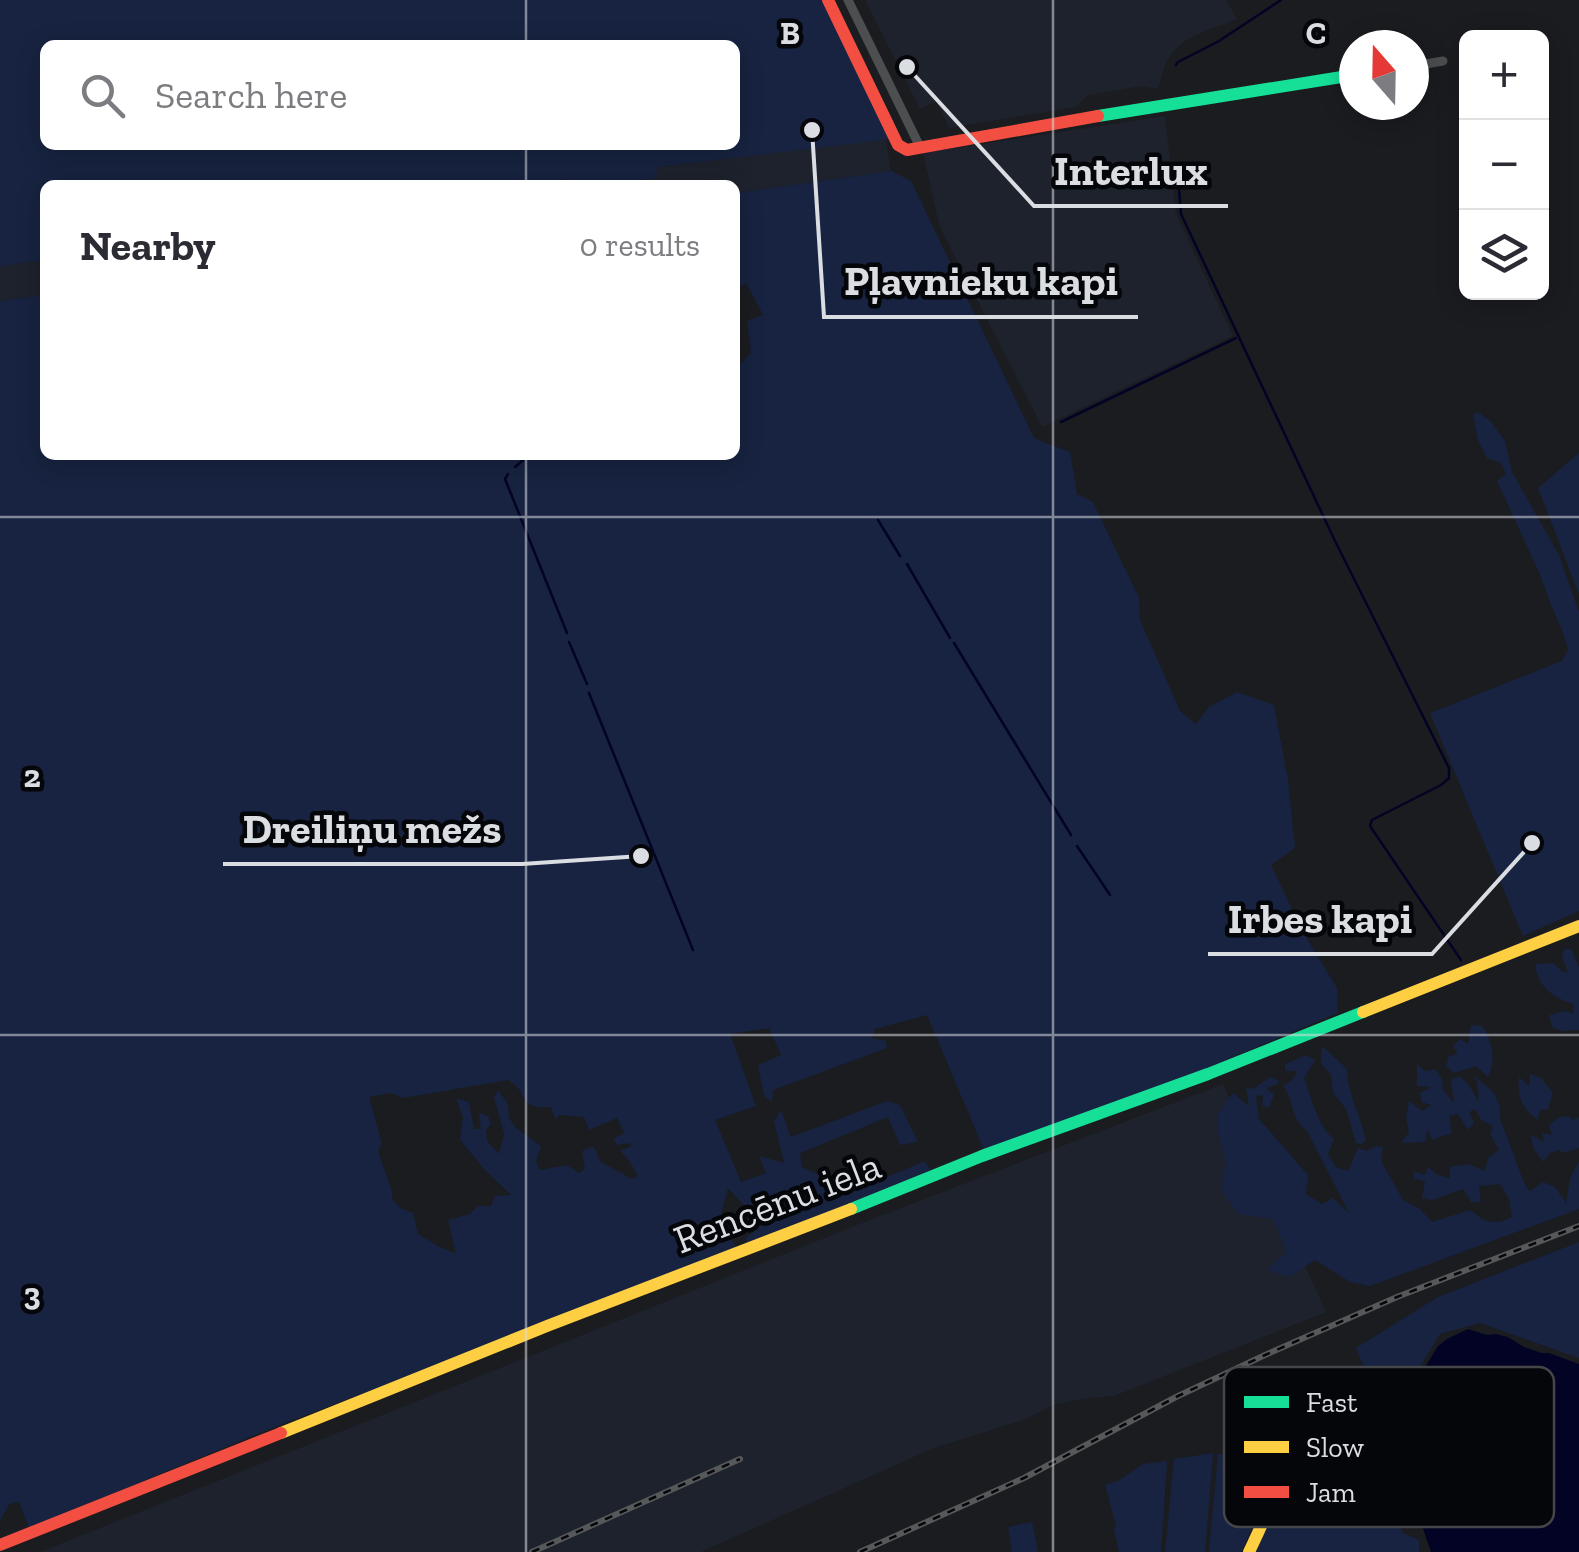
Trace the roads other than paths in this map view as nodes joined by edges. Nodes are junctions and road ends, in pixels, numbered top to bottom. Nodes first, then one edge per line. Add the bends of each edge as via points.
1 (828, 0) edge
2 (848, 0) edge
3 (876, 56) junction
4 (856, 60) junction
5 (1443, 61) dead end
6 (1429, 63) edge
7 (1339, 77) edge
8 (920, 147) junction
9 (1579, 926) edge
10 (1261, 1527) edge
11 (0, 1544) edge
12 (1249, 1552) edge

1 - 4 street
2 - 3 street
3 - 4 street
3 - 8 street
4 - 8 street via 898,145
5 - 6 street
7 - 8 street
9 - 11 street, Rencēnu iela
10 - 12 street

